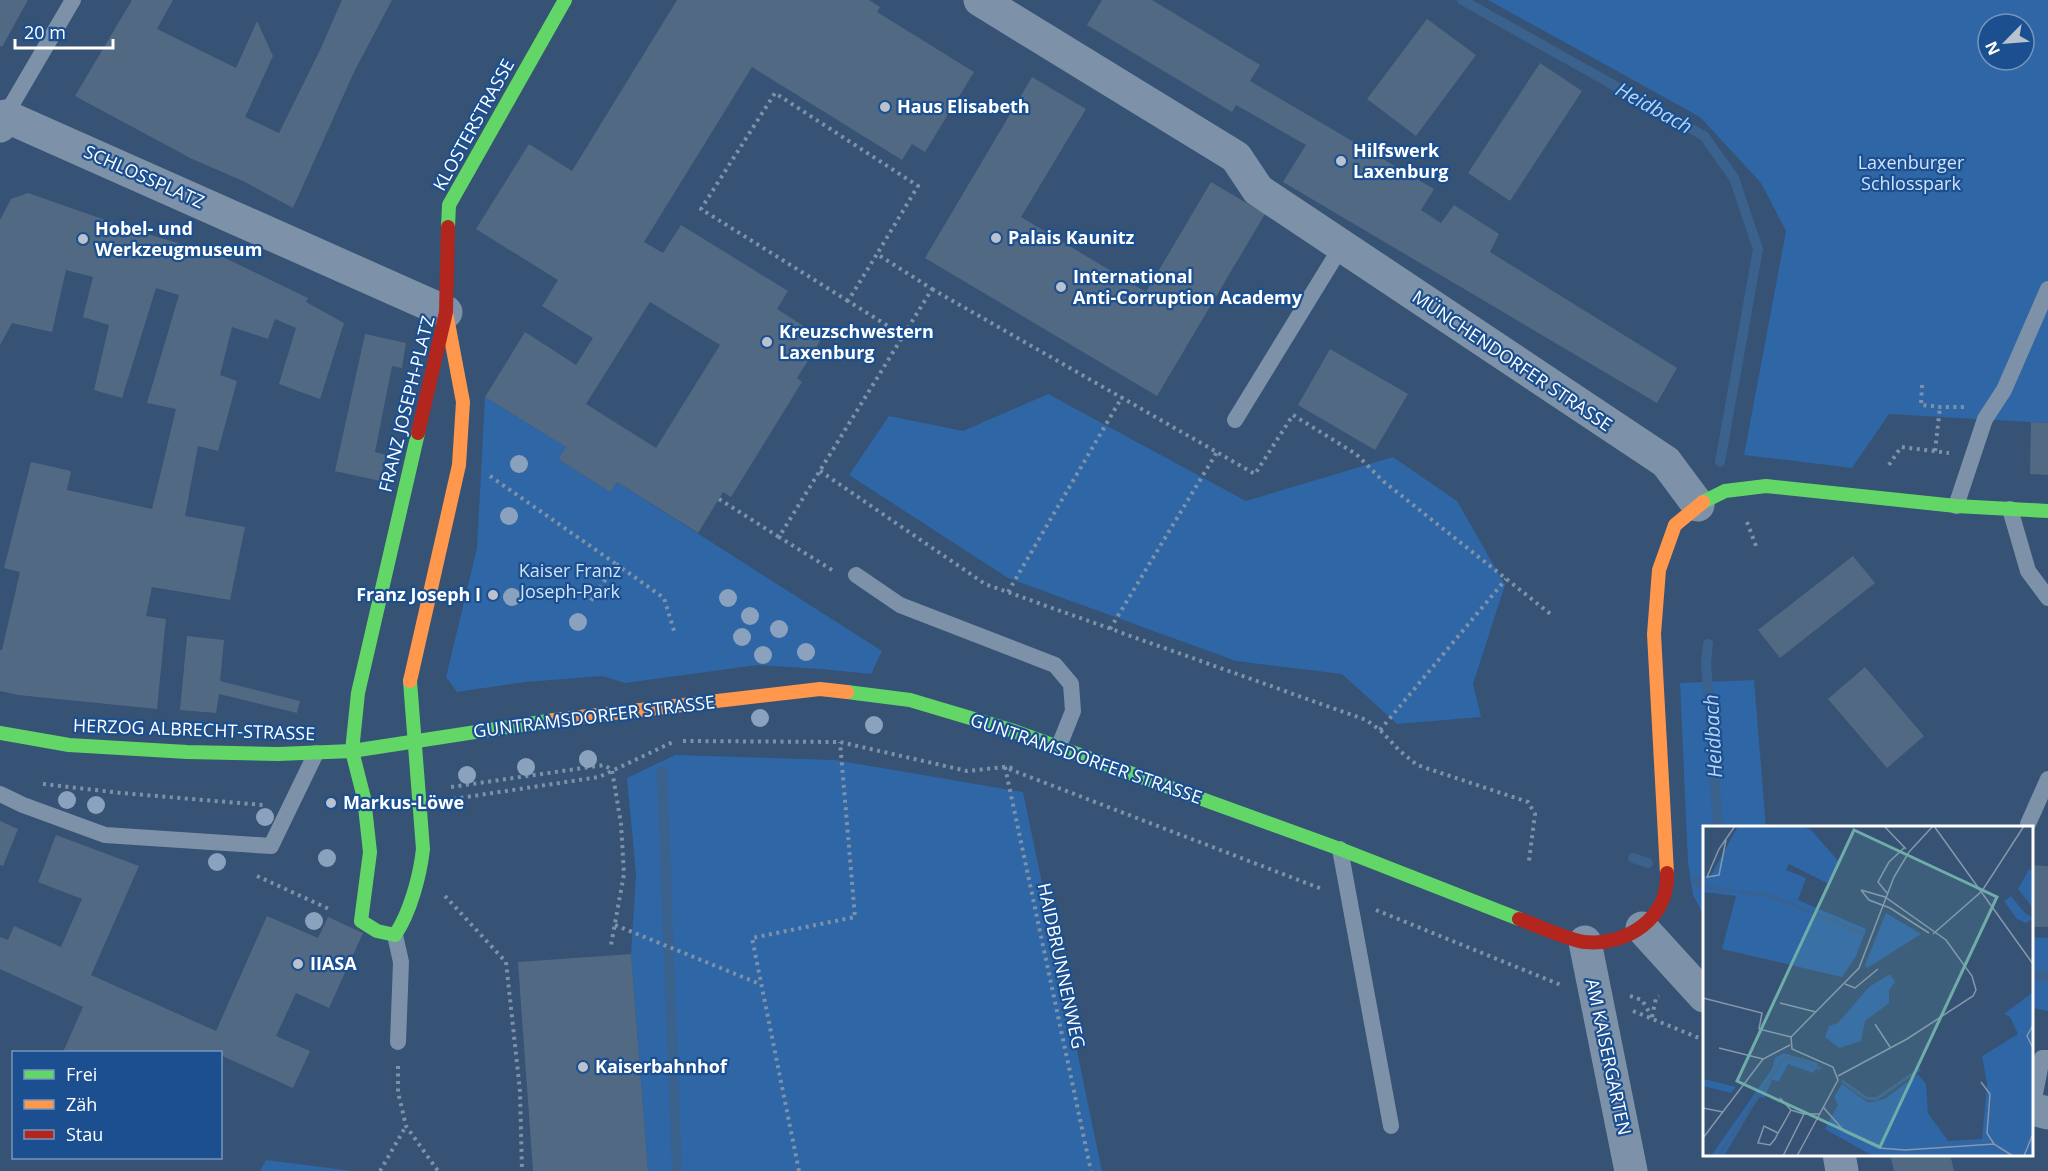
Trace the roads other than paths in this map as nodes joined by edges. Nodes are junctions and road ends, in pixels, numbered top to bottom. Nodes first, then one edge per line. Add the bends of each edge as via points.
1 (73, 0) edge
2 (565, 0) edge
3 (980, 0) edge
4 (2, 119) edge
5 (1341, 247) junction
6 (2048, 289) edge
7 (446, 312) junction
8 (1235, 420) dead end
9 (1698, 505) junction
10 (1956, 506) junction
11 (2010, 509) junction
12 (2048, 511) edge
13 (856, 575) road end
14 (2048, 598) edge
15 (0, 733) edge
16 (416, 742) junction
17 (1059, 746) junction
18 (352, 751) junction
19 (316, 753) junction
20 (2048, 779) edge
21 (0, 794) edge
22 (2028, 824) dead end
23 (1340, 849) junction
24 (1642, 928) junction
25 (388, 935) junction
26 (1585, 942) junction
27 (1703, 995) edge
28 (398, 1042) road end
29 (2048, 1058) edge
30 (2033, 1100) edge
31 (2033, 1109) edge
32 (2048, 1113) edge
33 (1390, 1126) dead end
34 (1839, 1156) edge
35 (1631, 1171) edge
36 (1842, 1171) edge

1 - 4 lane, SCHLOSSPLATZ
2 - 7 main road, KLOSTERSTRASSE via 449,204
3 - 5 street, MÜNCHENDORFER STRASSE via 1236,157 1258,190
4 - 7 street, SCHLOSSPLATZ
5 - 8 lane
5 - 9 street, MÜNCHENDORFER STRASSE via 1665,462
6 - 10 lane via 2004,390 1985,419
7 - 16 main road, FRANZ JOSEPH-PLATZ via 463,402 460,456 409,684
7 - 18 main road, FRANZ JOSEPH-PLATZ via 358,693
9 - 10 main road via 1725,491 1766,486
9 - 24 main road via 1675,525 1659,570 1654,634 1667,879 1654,916
10 - 11 main road
11 - 12 main road
11 - 14 lane via 2028,571
13 - 17 lane via 900,605 1055,665 1071,684 1073,711
15 - 19 main road, HERZOG ALBRECHT-STRASSE via 69,745 188,752
16 - 17 main road, GUNTRAMSDORFER STRASSE via 570,718 820,689 910,700
16 - 18 main road
16 - 25 main road, FRANZ JOSEPH-PLATZ via 423,849 401,926
17 - 23 main road, GUNTRAMSDORFER STRASSE
18 - 19 main road, HERZOG ALBRECHT-STRASSE
18 - 25 main road, FRANZ JOSEPH-PLATZ via 364,798 370,852 361,921 369,929
19 - 21 lane via 271,846 105,836
20 - 22 lane
23 - 26 main road, GUNTRAMSDORFER STRASSE
23 - 33 lane
24 - 26 main road, GUNTRAMSDORFER STRASSE via 1621,939
24 - 27 street
25 - 28 lane via 401,962
26 - 35 street, AM KAISERGARTEN
29 - 30 lane via 2043,1058
31 - 32 street
34 - 36 street

